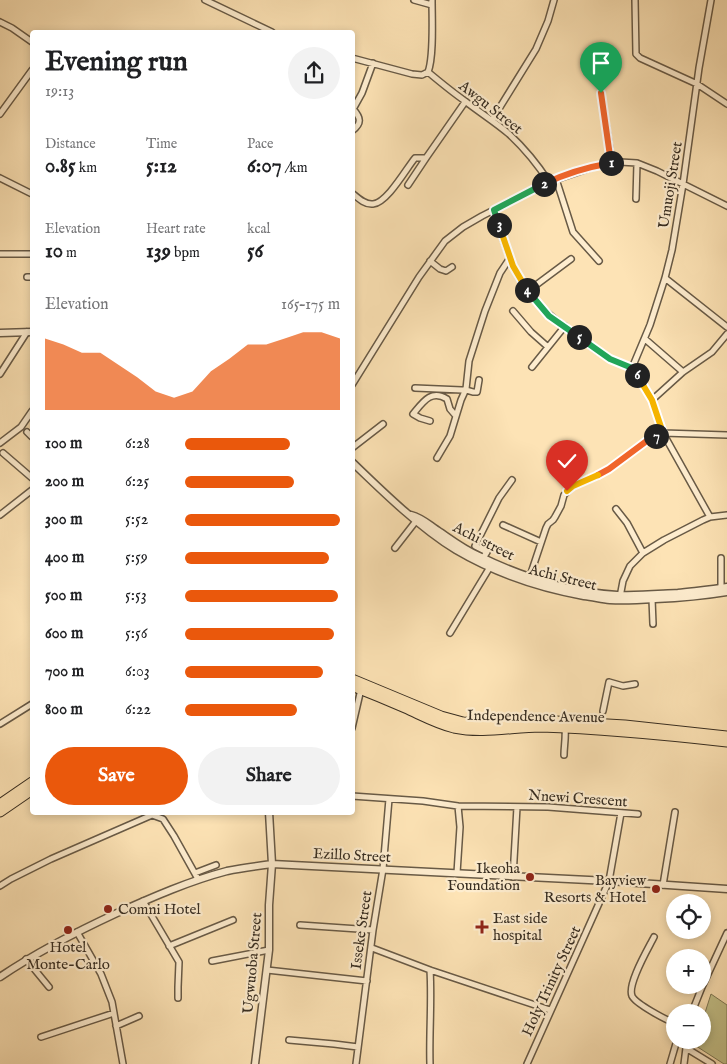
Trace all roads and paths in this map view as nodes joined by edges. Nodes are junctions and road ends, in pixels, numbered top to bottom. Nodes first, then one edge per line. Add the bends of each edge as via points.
1 (205, 0) edge
2 (414, 0) edge
3 (554, 0) edge
4 (635, 0) edge
5 (711, 0) edge
6 (432, 3) edge
7 (0, 22) edge
8 (268, 30) edge
9 (30, 41) edge
10 (355, 59) edge
11 (372, 64) junction
12 (428, 72) junction
13 (30, 73) edge
14 (698, 84) junction
15 (601, 93) dead end
16 (465, 102) junction
17 (727, 104) edge
18 (355, 106) edge
19 (355, 113) edge
20 (0, 114) edge
21 (492, 120) junction
22 (355, 129) edge
23 (426, 158) junction
24 (612, 163) junction
25 (637, 163) junction
26 (0, 178) edge
27 (556, 178) junction
28 (549, 182) junction
29 (408, 184) dead end
30 (683, 184) junction
31 (30, 193) edge
32 (355, 195) edge
33 (636, 199) dead end
34 (727, 206) edge
35 (494, 210) junction
36 (0, 254) edge
37 (30, 254) edge
38 (510, 258) junction
39 (571, 259) dead end
40 (430, 261) junction
41 (599, 261) dead end
42 (452, 267) dead end
43 (665, 278) junction
44 (528, 291) junction
45 (513, 311) dead end
46 (565, 326) junction
47 (727, 327) edge
48 (30, 332) edge
49 (0, 333) edge
50 (727, 334) edge
51 (645, 339) junction
52 (548, 348) junction
53 (532, 366) dead end
54 (632, 368) junction
55 (683, 372) junction
56 (0, 374) edge
57 (355, 380) edge
58 (479, 380) dead end
59 (415, 388) dead end
60 (466, 389) junction
61 (652, 400) junction
62 (30, 414) edge
63 (456, 416) junction
64 (430, 421) dead end
65 (383, 424) dead end
66 (27, 432) dead end
67 (663, 433) junction
68 (30, 435) edge
69 (727, 435) edge
70 (0, 444) edge
71 (355, 446) edge
72 (3, 453) dead end
73 (437, 458) dead end
74 (355, 465) edge
75 (30, 476) edge
76 (512, 480) dead end
77 (30, 492) edge
78 (616, 509) dead end
79 (0, 515) edge
80 (727, 515) edge
81 (710, 517) junction
82 (414, 518) junction
83 (503, 524) dead end
84 (541, 542) junction
85 (395, 548) dead end
86 (643, 553) junction
87 (483, 558) junction
88 (721, 558) dead end
89 (490, 567) junction
90 (530, 579) junction
91 (724, 587) edge
92 (727, 592) edge
93 (619, 598) junction
94 (652, 599) junction
95 (652, 624) dead end
96 (450, 633) dead end
97 (355, 679) edge
98 (634, 684) dead end
99 (357, 687) edge
100 (355, 703) edge
101 (30, 705) edge
102 (603, 711) dead end
103 (0, 724) edge
104 (565, 728) junction
105 (727, 736) edge
106 (727, 742) edge
107 (564, 755) dead end
108 (30, 783) edge
109 (30, 791) edge
110 (355, 796) edge
111 (389, 799) junction
112 (0, 804) edge
113 (458, 806) junction
114 (517, 807) junction
115 (0, 812) edge
116 (675, 812) dead end
117 (621, 813) junction
118 (638, 814) dead end
119 (269, 815) edge
120 (216, 864) dead end
121 (272, 864) junction
122 (383, 869) junction
123 (195, 873) junction
124 (457, 873) junction
125 (513, 876) junction
126 (198, 879) junction
127 (610, 881) junction
128 (663, 884) junction
129 (0, 886) edge
130 (727, 889) edge
131 (143, 901) junction
132 (233, 920) dead end
133 (300, 924) dead end
134 (373, 930) junction
135 (77, 932) junction
136 (727, 933) edge
137 (654, 937) dead end
138 (170, 946) junction
139 (372, 948) junction
140 (269, 950) junction
141 (26, 959) junction
142 (212, 962) dead end
143 (267, 970) junction
144 (430, 970) junction
145 (0, 977) edge
146 (367, 982) junction
147 (49, 987) dead end
148 (178, 998) dead end
149 (695, 1004) edge
150 (550, 1010) junction
151 (114, 1013) junction
152 (139, 1016) dead end
153 (666, 1019) edge
154 (116, 1026) junction
155 (41, 1036) dead end
156 (289, 1040) dead end
157 (358, 1047) junction
158 (674, 1049) edge
159 (686, 1049) edge
160 (688, 1049) edge
161 (123, 1064) edge
162 (254, 1064) edge
163 (356, 1064) edge
164 (430, 1064) edge
165 (527, 1064) edge
166 (670, 1064) edge
167 (684, 1064) edge
168 (712, 1064) edge

1 - 8 street
2 - 6 street
3 - 21 street via 532,56
4 - 14 street via 637,56
5 - 14 street, Umuoji Street
6 - 12 street
7 - 9 street
10 - 11 street
11 - 12 street via 412,74
11 - 18 street
12 - 16 street, Awgu Street
13 - 20 street
14 - 17 street
14 - 30 street, Umuoji Street
15 - 24 street
16 - 21 street, Awgu Street
16 - 23 street
19 - 22 street via 360,119
21 - 28 street, Awgu Street via 522,147
23 - 29 street
23 - 32 street via 414,158 377,203 367,204
24 - 25 street
24 - 27 street
25 - 30 street
25 - 33 street
26 - 31 street
27 - 28 street
27 - 41 street via 573,232
28 - 35 street
30 - 34 street
30 - 43 street, Umuoji Street
35 - 38 street
35 - 40 street via 452,235
36 - 37 street
38 - 44 street
38 - 60 street via 500,273 485,311 469,361
39 - 44 street
40 - 42 street via 446,271
40 - 57 street
43 - 47 street
43 - 51 street, Umuoji Street
44 - 46 street via 549,316
45 - 52 street
46 - 52 street
46 - 54 street via 610,359
48 - 49 street
48 - 56 street
50 - 55 street via 712,352
51 - 54 street, Umuoji Street
51 - 55 street
52 - 53 street
54 - 61 street
55 - 61 street
58 - 60 street via 477,392
59 - 60 street
60 - 63 street
61 - 67 street
62 - 70 street via 21,427
63 - 64 street via 448,399 433,395 423,401 413,414
63 - 73 street via 450,436
65 - 71 street
66 - 68 street
67 - 69 street
67 - 81 street
67 - 84 street via 652,437 609,469 573,486 564,495
72 - 75 street
74 - 82 street
76 - 87 street via 499,498 475,546 487,552
77 - 79 street
78 - 86 street
80 - 81 street
81 - 86 street
82 - 85 street
82 - 87 street, Achi street via 420,517 458,545
82 - 89 street, Achi Street via 456,550
83 - 84 street
84 - 90 street
86 - 93 street via 630,566
87 - 90 street, Achi street
88 - 91 street
89 - 90 street, Achi Street
89 - 96 street
90 - 93 street, Achi Street via 569,593 599,599
91 - 93 street
92 - 94 street, Achi Street
93 - 94 street, Achi Street
94 - 95 street
97 - 105 main road, Independence Avenue via 441,716 463,722 548,721
98 - 102 street via 623,686 609,682
99 - 100 street
99 - 104 main road, Independence Avenue via 454,728
101 - 103 street
104 - 106 main road, Independence Avenue
104 - 107 street
108 - 112 main road
109 - 115 main road
110 - 111 street, Nnewi Crescent
111 - 113 street, Nnewi Crescent
111 - 122 street, Isseke Street
113 - 114 street, Nnewi Crescent
113 - 124 street
114 - 117 street, Nnewi Crescent
114 - 125 street, Nnewi Crescent
116 - 128 street
117 - 118 street, Nnewi Crescent
117 - 127 street, Holy Trinity Street
119 - 121 street, Ugwuoba Street
120 - 123 street
121 - 122 street, Ezillo Street
121 - 126 street, Ezillo Street
121 - 140 street, Ugwuoba Street
122 - 124 street, Ezillo Street
122 - 134 street, Isseke Street
123 - 126 street
123 - 129 street via 163,818 152,815 51,859
124 - 125 street, Ezillo Street
125 - 127 street, Ezillo Street
126 - 131 street, Ezillo Street
127 - 128 street, Ezillo Street
127 - 150 street, Holy Trinity Street
128 - 130 street, Ezillo Street
131 - 135 street, Ezillo Street
131 - 138 street
132 - 138 street
133 - 134 street
134 - 139 street, Isseke Street
135 - 141 street, Ezillo Street
135 - 151 street via 107,987
136 - 149 street
137 - 153 street via 635,976 632,996
138 - 148 street via 179,962
139 - 144 street
139 - 146 street, Isseke Street
140 - 142 street
140 - 143 street, Ugwuoba Street
141 - 145 street, Ezillo Street
141 - 147 street
143 - 146 street
143 - 162 street, Ugwuoba Street
144 - 150 street
144 - 164 street
146 - 157 street, Isseke Street
150 - 165 street, Holy Trinity Street
151 - 154 street
151 - 155 street
152 - 154 street
154 - 161 street
156 - 157 street
157 - 163 street, Isseke Street
158 - 166 street
159 - 167 street
160 - 168 street

